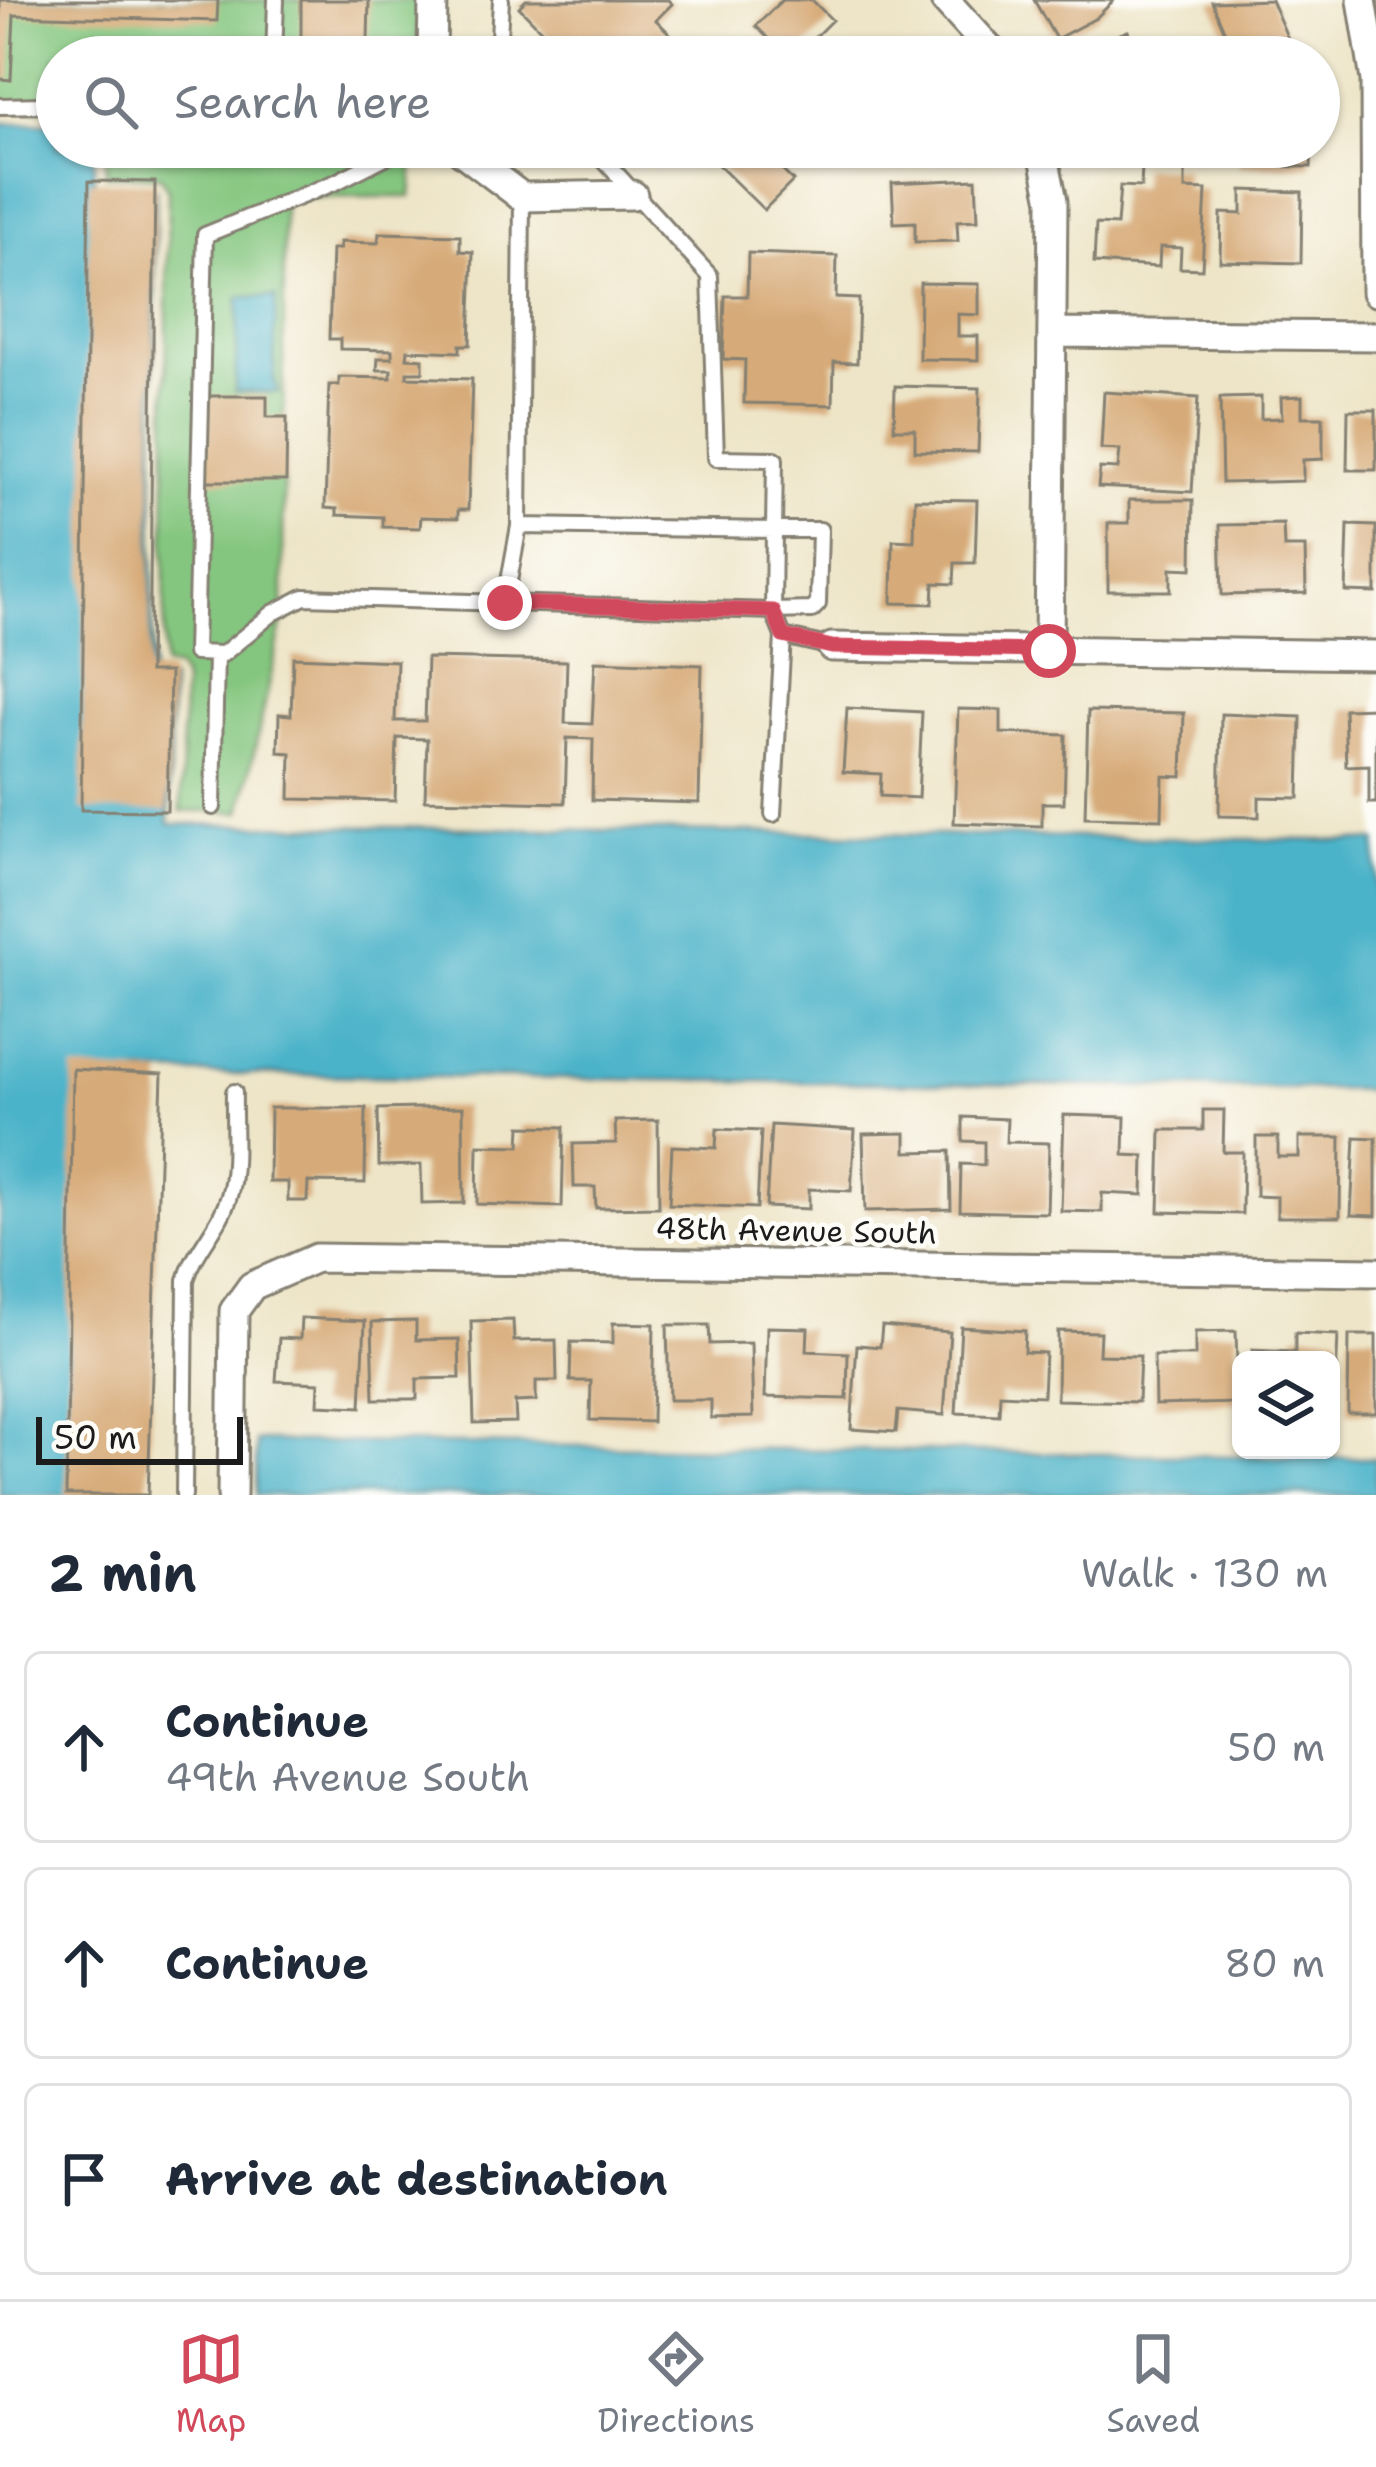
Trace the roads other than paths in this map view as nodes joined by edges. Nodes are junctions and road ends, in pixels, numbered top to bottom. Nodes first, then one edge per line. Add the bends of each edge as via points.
1 (277, 0) edge
2 (433, 0) edge
3 (501, 0) edge
4 (945, 0) edge
5 (1362, 0) edge
6 (275, 36) edge
7 (432, 36) edge
8 (499, 36) edge
9 (978, 36) edge
10 (36, 105) edge
11 (0, 106) edge
12 (363, 168) edge
13 (484, 168) edge
14 (610, 168) edge
15 (1046, 168) edge
16 (633, 195) junction
17 (522, 197) junction
18 (1376, 292) edge
19 (1053, 333) junction
20 (1376, 336) edge
21 (520, 526) junction
22 (774, 530) junction
23 (505, 603) junction
24 (773, 611) junction
25 (783, 636) junction
26 (832, 647) joint
27 (1049, 651) junction
28 (216, 654) junction
29 (1376, 655) edge
30 (213, 807) dead end
31 (773, 814) dead end
32 (234, 1092) dead end
33 (1376, 1272) edge
34 (184, 1495) edge
35 (232, 1495) edge

1 - 6 lane
2 - 7 street
3 - 8 lane
4 - 9 street
5 - 18 street via 1375,80
10 - 11 lane
12 - 28 lane via 205,235 195,653
13 - 17 street
14 - 16 lane
15 - 19 street
16 - 17 street
16 - 22 lane via 710,276 716,458 775,459
17 - 21 lane
19 - 20 street
19 - 27 street
21 - 22 lane
21 - 23 lane
22 - 24 lane
22 - 24 lane via 827,530 818,604
23 - 24 lane
23 - 28 lane via 304,597
24 - 25 lane
25 - 26 lane
25 - 31 lane
26 - 27 street
27 - 29 street
28 - 30 lane
32 - 34 lane via 230,1193 187,1280
33 - 35 street, 48th Avenue South via 316,1258 252,1286 234,1311

